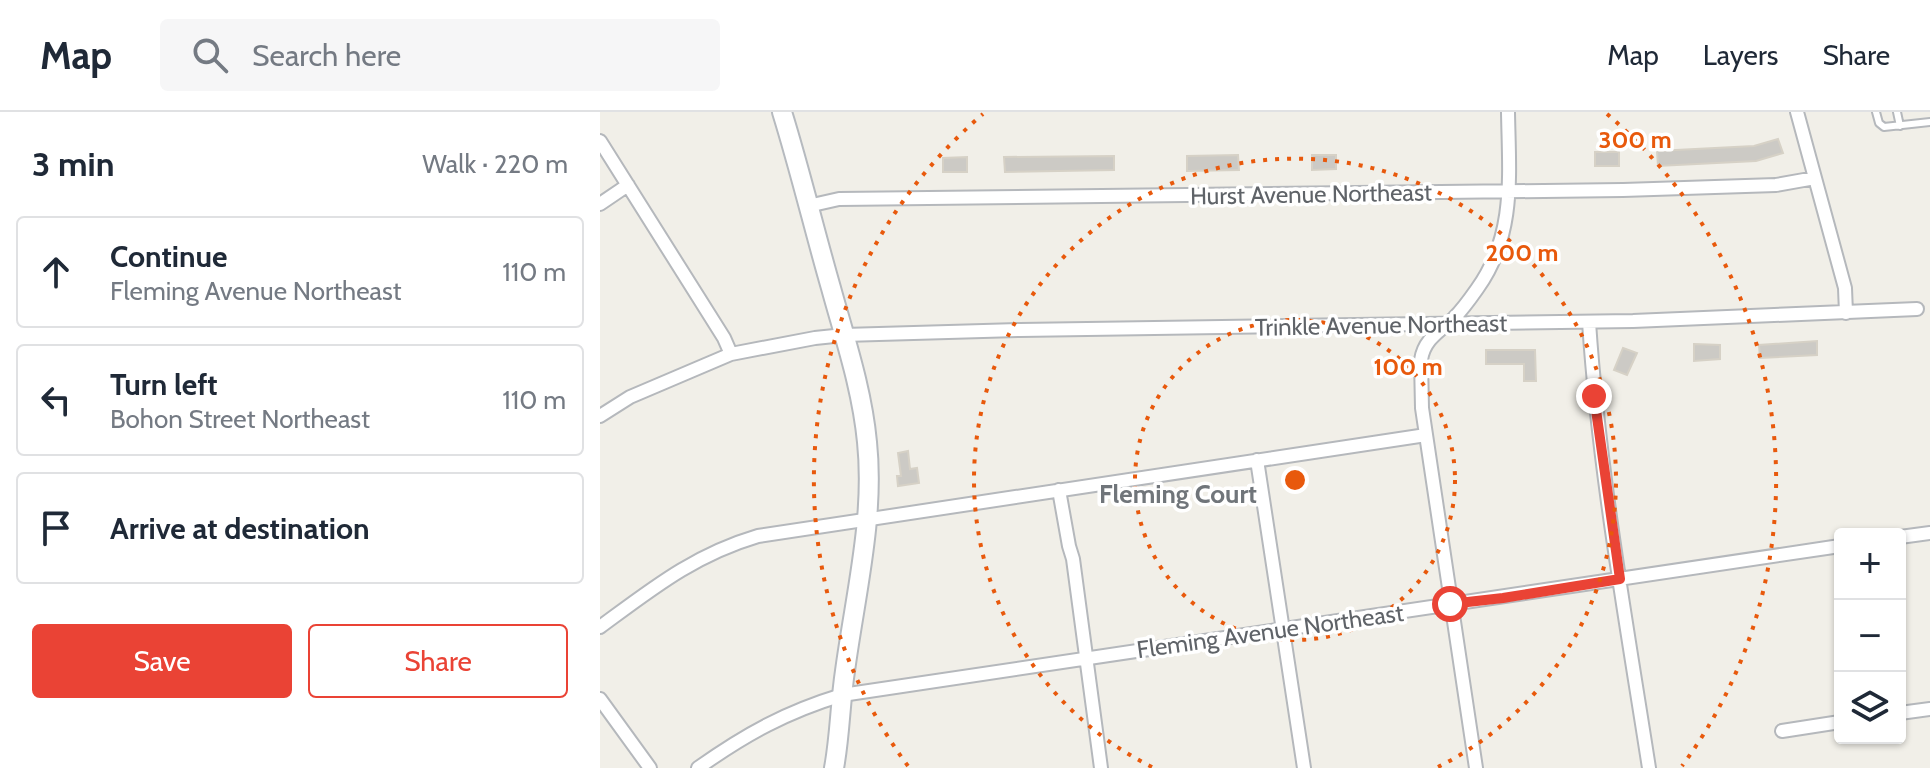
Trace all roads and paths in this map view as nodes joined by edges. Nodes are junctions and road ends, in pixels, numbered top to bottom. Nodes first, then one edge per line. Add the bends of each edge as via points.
1 (782, 112) edge
2 (1508, 112) edge
3 (1797, 112) edge
4 (1876, 112) edge
5 (1897, 112) edge
6 (1930, 122) edge
7 (1900, 126) junction
8 (600, 141) edge
9 (1815, 178) junction
10 (628, 185) junction
11 (1509, 191) junction
12 (600, 204) edge
13 (808, 206) junction
14 (1917, 309) dead end
15 (1846, 313) junction
16 (1589, 322) junction
17 (1447, 325) junction
18 (844, 335) junction
19 (731, 354) junction
20 (600, 416) edge
21 (1426, 435) junction
22 (1257, 460) junction
23 (1059, 490) junction
24 (866, 519) junction
25 (1930, 533) edge
26 (1906, 536) edge
27 (1834, 547) edge
28 (1620, 579) junction
29 (1450, 604) junction
30 (600, 627) edge
31 (1284, 629) junction
32 (1085, 659) junction
33 (842, 695) junction
34 (600, 699) edge
35 (1930, 709) edge
36 (1906, 712) edge
37 (1834, 723) edge
38 (1782, 731) dead end
39 (650, 768) edge
40 (698, 768) edge
41 (834, 768) edge
42 (1101, 768) edge
43 (1304, 768) edge
44 (1476, 768) edge
45 (1649, 768) edge

1 - 13 street
2 - 11 street
3 - 9 street
4 - 7 lane via 1884,127
5 - 7 lane
6 - 7 lane
8 - 10 street
9 - 11 street, Hurst Avenue Northeast via 1776,185
9 - 15 street via 1845,288
10 - 12 street
10 - 19 street
11 - 13 street, Hurst Avenue Northeast via 839,199
11 - 17 street via 1493,265
13 - 18 street
14 - 15 street, Trinkle Avenue Northeast
15 - 16 street, Trinkle Avenue Northeast
16 - 17 street, Trinkle Avenue Northeast
16 - 28 street
17 - 18 street, Trinkle Avenue Northeast
17 - 21 street via 1422,352
18 - 19 street, Trinkle Avenue Northeast
18 - 24 street via 867,441
19 - 20 street, Trinkle Avenue Northeast via 630,397
21 - 22 street
21 - 29 street
22 - 23 street
22 - 31 street
23 - 24 street
23 - 32 street
24 - 30 street via 735,543 689,564
24 - 33 street
25 - 26 street
27 - 28 street, Fleming Avenue Northeast
28 - 29 street, Fleming Avenue Northeast
28 - 45 street
29 - 31 street, Fleming Avenue Northeast
29 - 44 street
31 - 32 street, Fleming Avenue Northeast
31 - 43 street
32 - 33 street, Fleming Avenue Northeast
32 - 42 street
33 - 40 street, Fleming Avenue Northeast via 757,729
33 - 41 street
34 - 39 street
35 - 36 street
37 - 38 street

